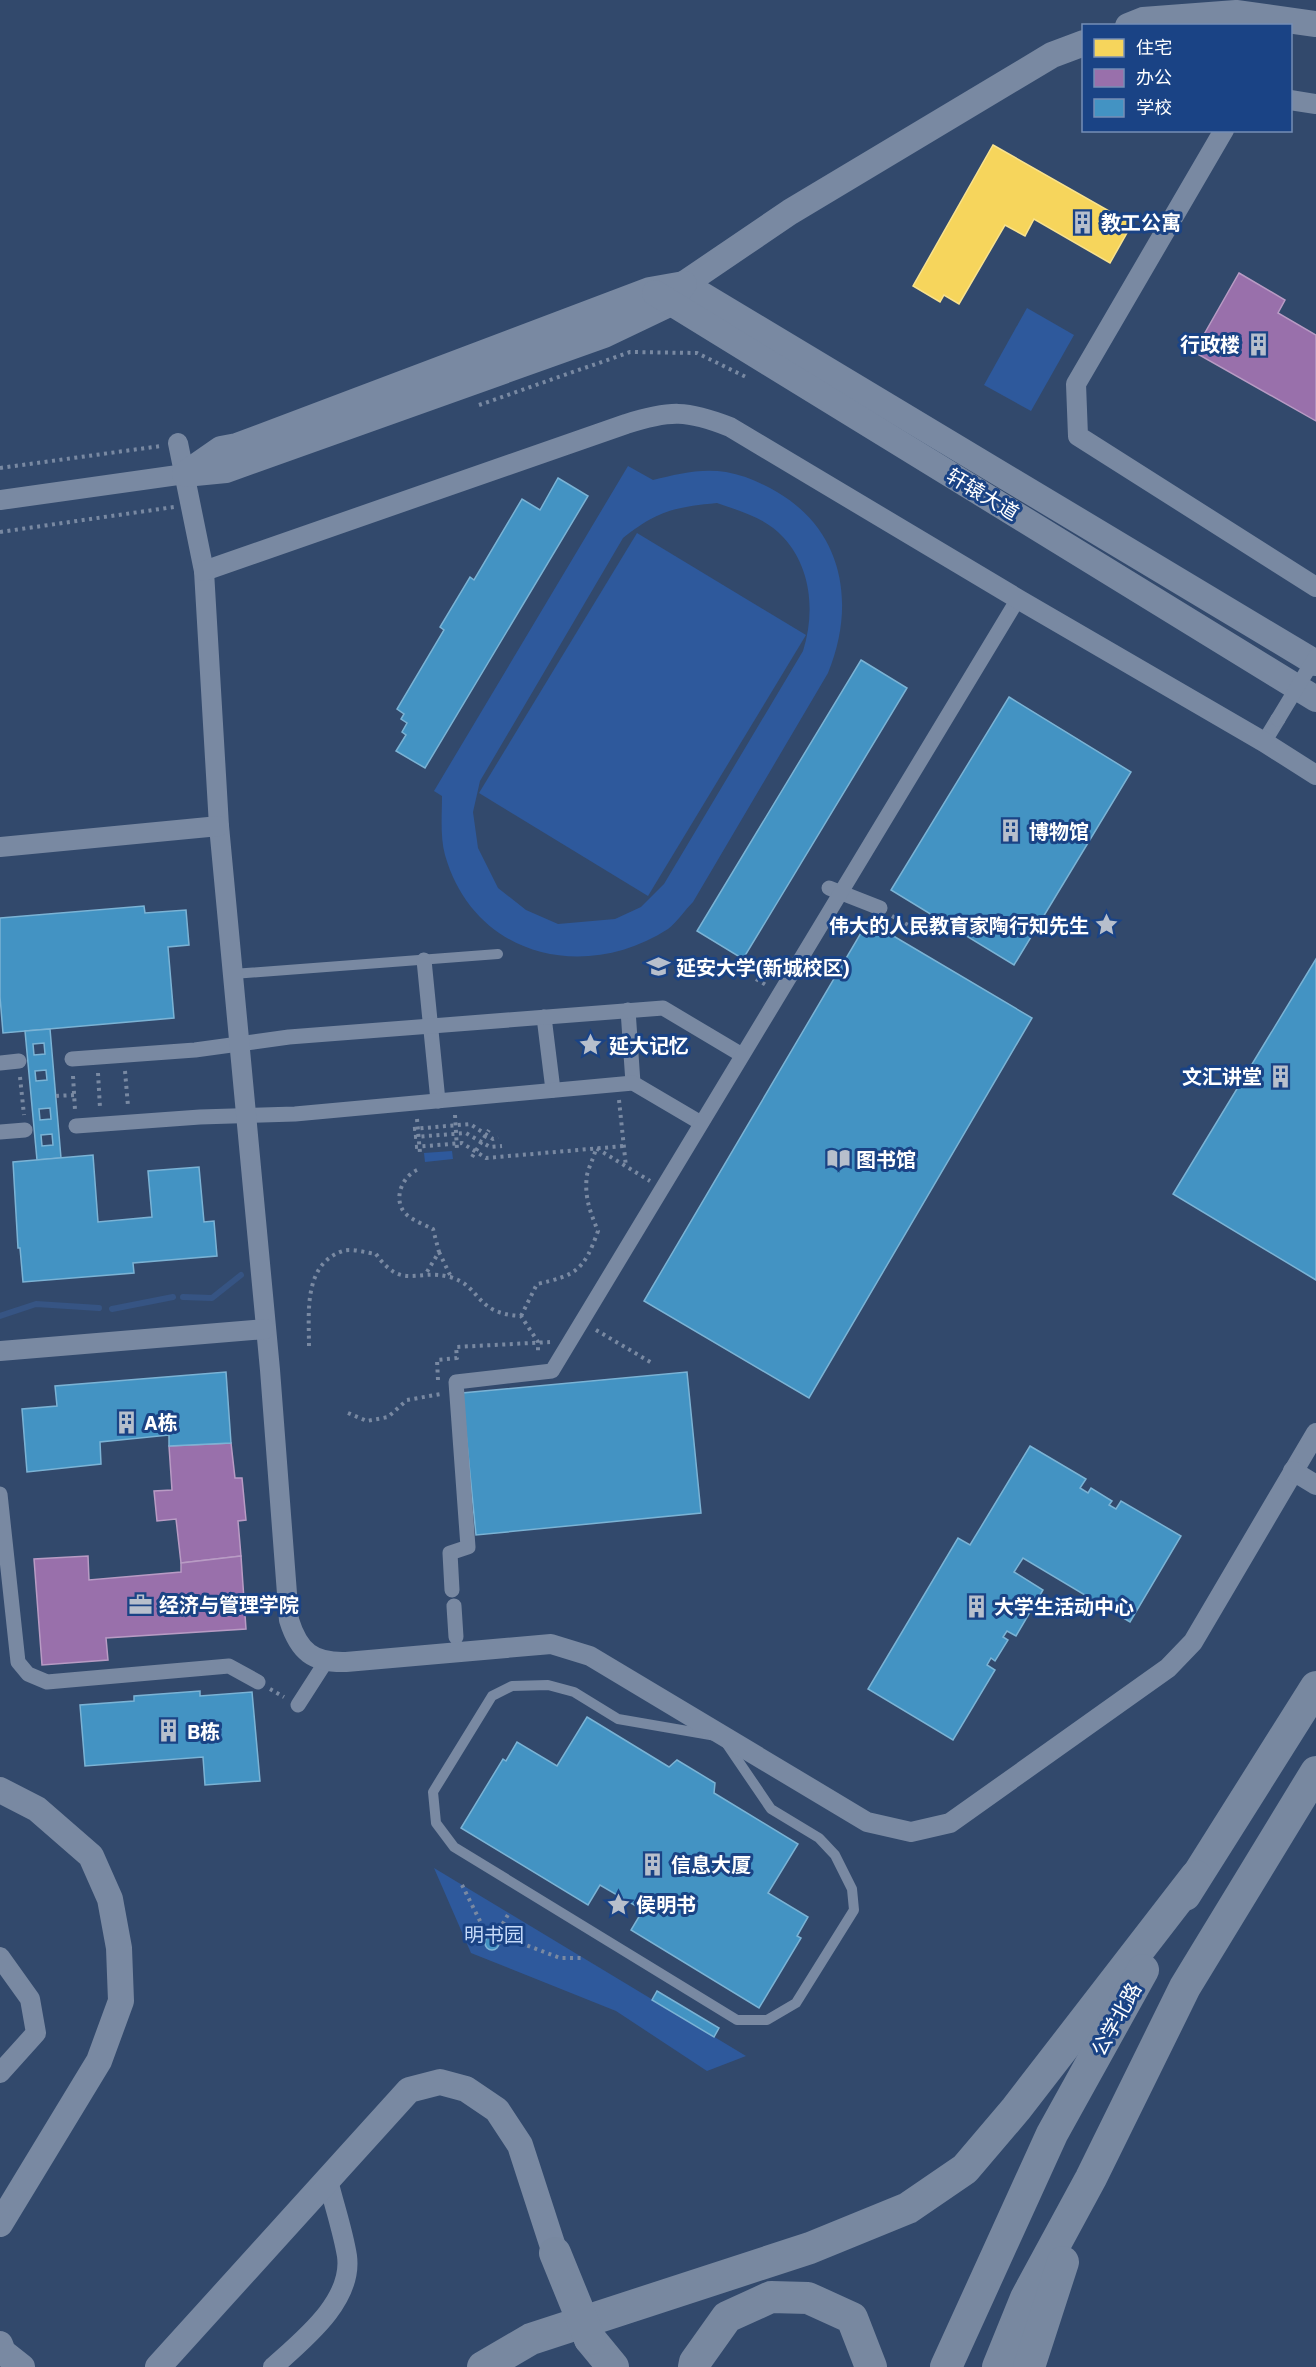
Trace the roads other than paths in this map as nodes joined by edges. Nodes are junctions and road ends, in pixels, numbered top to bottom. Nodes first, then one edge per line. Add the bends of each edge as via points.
1 (1133, 24) edge
2 (1316, 24) edge
3 (1082, 43) edge
4 (1292, 100) edge
5 (1316, 104) edge
6 (1223, 132) edge
7 (684, 284) junction
8 (659, 297) junction
9 (178, 443) road end
10 (185, 474) junction
11 (0, 500) edge
12 (204, 571) junction
13 (1316, 587) edge
14 (1018, 599) junction
15 (1316, 656) edge
16 (1316, 663) edge
17 (1316, 699) edge
18 (1264, 742) junction
19 (1316, 775) edge
20 (219, 826) junction
21 (0, 847) edge
22 (835, 890) junction
23 (880, 908) road end
24 (498, 954) dead end
25 (424, 960) junction
26 (232, 974) junction
27 (628, 1010) junction
28 (544, 1017) junction
29 (431, 1026) junction
30 (239, 1044) junction
31 (742, 1055) junction
32 (72, 1059) road end
33 (19, 1061) road end
34 (0, 1063) edge
35 (626, 1084) junction
36 (553, 1090) junction
37 (438, 1101) junction
38 (246, 1116) junction
39 (701, 1123) junction
40 (76, 1126) road end
41 (25, 1130) road end
42 (0, 1132) edge
43 (265, 1329) junction
44 (0, 1351) edge
45 (1316, 1433) edge
46 (1293, 1471) junction
47 (1316, 1485) edge
48 (0, 1494) edge
49 (2, 1546) edge
50 (452, 1590) dead end
51 (454, 1606) dead end
52 (456, 1637) dead end
53 (325, 1663) junction
54 (258, 1682) road end
55 (1316, 1688) edge
56 (298, 1705) road end
57 (722, 1737) junction
58 (1316, 1772) edge
59 (0, 1790) edge
60 (1196, 1876) junction
61 (0, 1957) edge
62 (0, 2073) edge
63 (1091, 2178) junction
64 (328, 2180) junction
65 (0, 2224) edge
66 (555, 2253) joint
67 (0, 2344) edge
68 (595, 2353) edge
69 (22, 2367) edge
70 (158, 2367) edge
71 (273, 2367) edge
72 (483, 2367) edge
73 (613, 2367) edge
74 (694, 2367) edge
75 (871, 2367) edge
76 (946, 2367) edge
77 (998, 2367) edge
78 (1029, 2367) edge

1 - 2 street via 1236,13
3 - 7 street via 1052,55 790,212
4 - 5 street
6 - 13 street via 1076,384 1078,436
7 - 8 street
7 - 16 street, 轩辕大道
8 - 10 street via 604,335 226,470
8 - 17 street, 轩辕大道
9 - 10 street
10 - 11 street
10 - 12 street
12 - 14 street via 661,413 698,415 730,427
12 - 20 street
14 - 18 street
14 - 22 street
15 - 18 street, bridge
18 - 19 street
20 - 21 street
20 - 26 street
22 - 23 street
22 - 31 street
24 - 25 lane
25 - 26 lane
25 - 29 street
26 - 30 street
27 - 28 street
27 - 31 street via 663,1008
27 - 35 street
28 - 29 street
28 - 36 street
29 - 30 street
29 - 37 street
30 - 32 street
30 - 38 street
31 - 39 street
33 - 34 street
35 - 36 street
35 - 39 street
36 - 37 street
37 - 38 street
38 - 40 street
38 - 43 street
39 - 50 street via 552,1371 456,1382 468,1547 450,1553
41 - 42 street
43 - 44 street
43 - 53 street via 289,1620 294,1637 306,1652
45 - 46 street
46 - 47 street
46 - 57 street via 1193,1642 1168,1668 950,1823 911,1832 867,1822
48 - 49 street
49 - 54 street via 18,1662 28,1674 46,1682 229,1666
51 - 52 street
53 - 56 street
53 - 57 street via 551,1644 590,1656
55 - 60 main road, 公学北路
57 - 57 lane via 771,1809 819,1838 834,1855 852,1890 854,1910 796,2004 767,2020 736,2020 454,1847 436,1823 433,1792 492,1696 512,1686 548,1685 574,1692 618,1719
58 - 63 main road via 1185,1987
59 - 65 street via 37,1809 91,1856 110,1899 119,1948 121,2001 99,2061
60 - 72 main road via 965,2169 908,2208 810,2248 531,2339
60 - 76 main road, 公学北路 via 1052,2134
61 - 62 street via 30,1999 36,2033
63 - 77 main road via 1026,2298
63 - 78 main road
64 - 66 street via 409,2090 440,2082 466,2089 497,2110 520,2145
64 - 70 street
64 - 71 street via 347,2257 346,2281 339,2300
66 - 68 main road, bridge
67 - 69 street via 3,2352
68 - 73 main road
74 - 75 main road via 728,2317 771,2296 808,2298 852,2318

